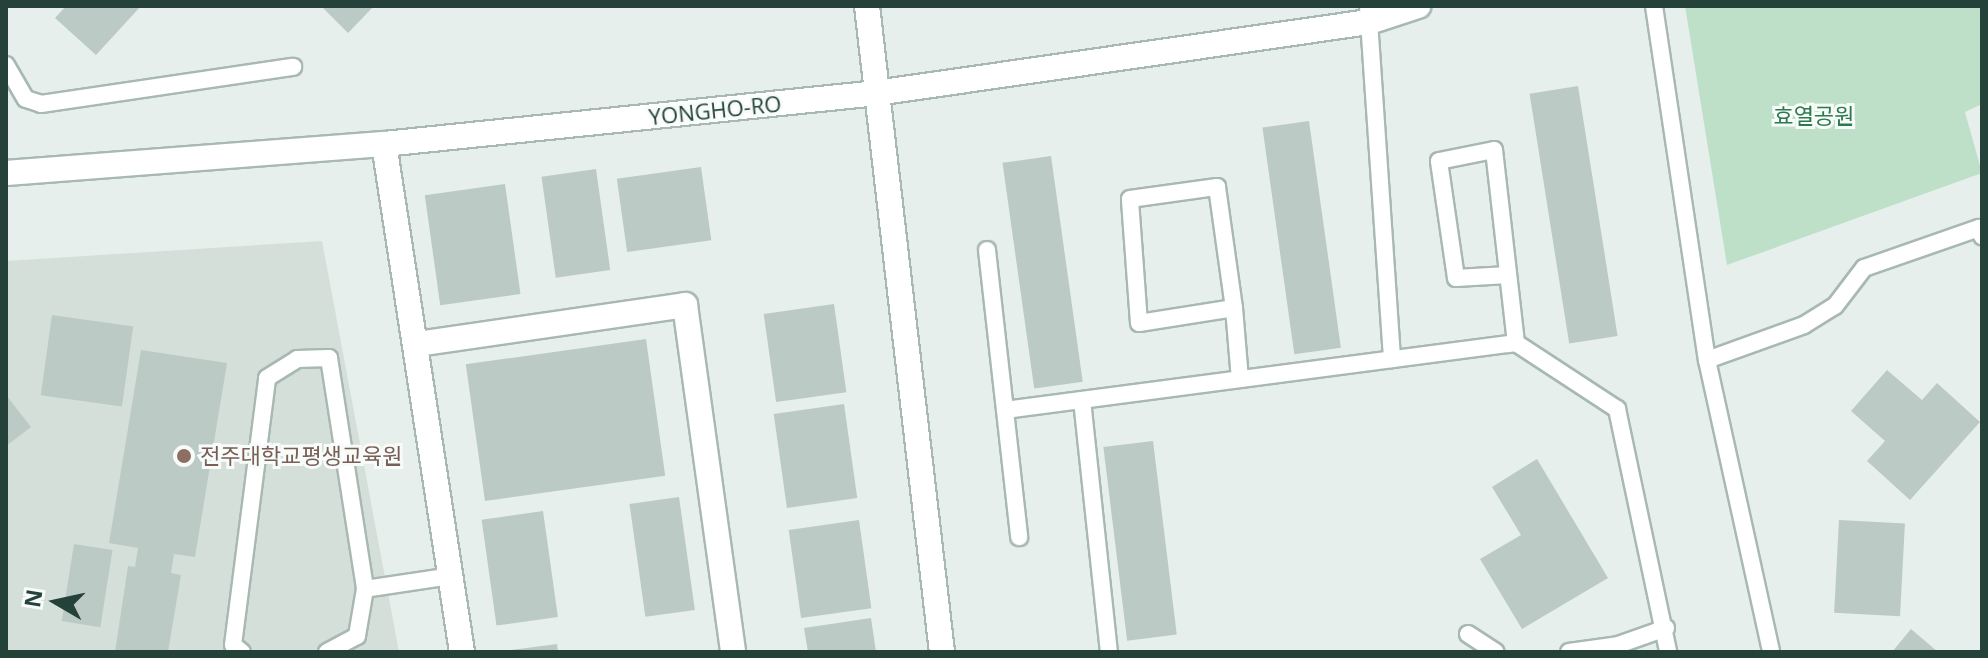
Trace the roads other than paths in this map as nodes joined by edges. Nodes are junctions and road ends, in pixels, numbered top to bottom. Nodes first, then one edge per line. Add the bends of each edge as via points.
1 (867, 6) edge
2 (1418, 6) edge
3 (1654, 6) edge
4 (1368, 14) edge
5 (6, 65) edge
6 (293, 67) dead end
7 (876, 93) junction
8 (384, 144) junction
9 (6, 173) edge
10 (1982, 236) edge
11 (987, 250) dead end
12 (1508, 275) junction
13 (1234, 308) junction
14 (1516, 343) junction
15 (418, 344) junction
16 (1392, 359) junction
17 (1707, 360) junction
18 (1240, 379) junction
19 (1082, 400) junction
20 (1005, 410) junction
21 (1019, 537) dead end
22 (451, 576) junction
23 (365, 589) junction
24 (1666, 628) junction
25 (1468, 634) dead end
26 (242, 652) edge
27 (327, 652) edge
28 (462, 652) edge
29 (733, 652) edge
30 (942, 652) edge
31 (1109, 652) edge
32 (1496, 652) edge
33 (1569, 652) edge
34 (1668, 652) edge
35 (1771, 652) edge

1 - 7 street
2 - 4 street, YONGHO-RO
3 - 17 lane
4 - 7 street, YONGHO-RO
4 - 16 lane
5 - 6 lane via 26,99 41,104
7 - 8 street, YONGHO-RO
7 - 30 street
8 - 9 street, YONGHO-RO
8 - 15 street
10 - 17 lane via 1979,228 1864,268 1835,306 1804,325
11 - 20 lane
12 - 12 lane via 1494,150 1439,161 1456,278
12 - 14 lane
13 - 13 lane via 1217,187 1130,199 1139,323
13 - 18 lane
14 - 16 lane
14 - 24 lane via 1617,409
15 - 22 street
15 - 29 street via 685,305
16 - 18 lane
17 - 35 lane
18 - 19 lane
19 - 20 lane
19 - 31 lane
20 - 21 lane
22 - 23 lane
22 - 28 street
23 - 26 lane via 329,358 297,359 267,378 233,645
23 - 27 lane via 357,636
24 - 33 lane via 1618,645
24 - 34 lane
25 - 32 lane

